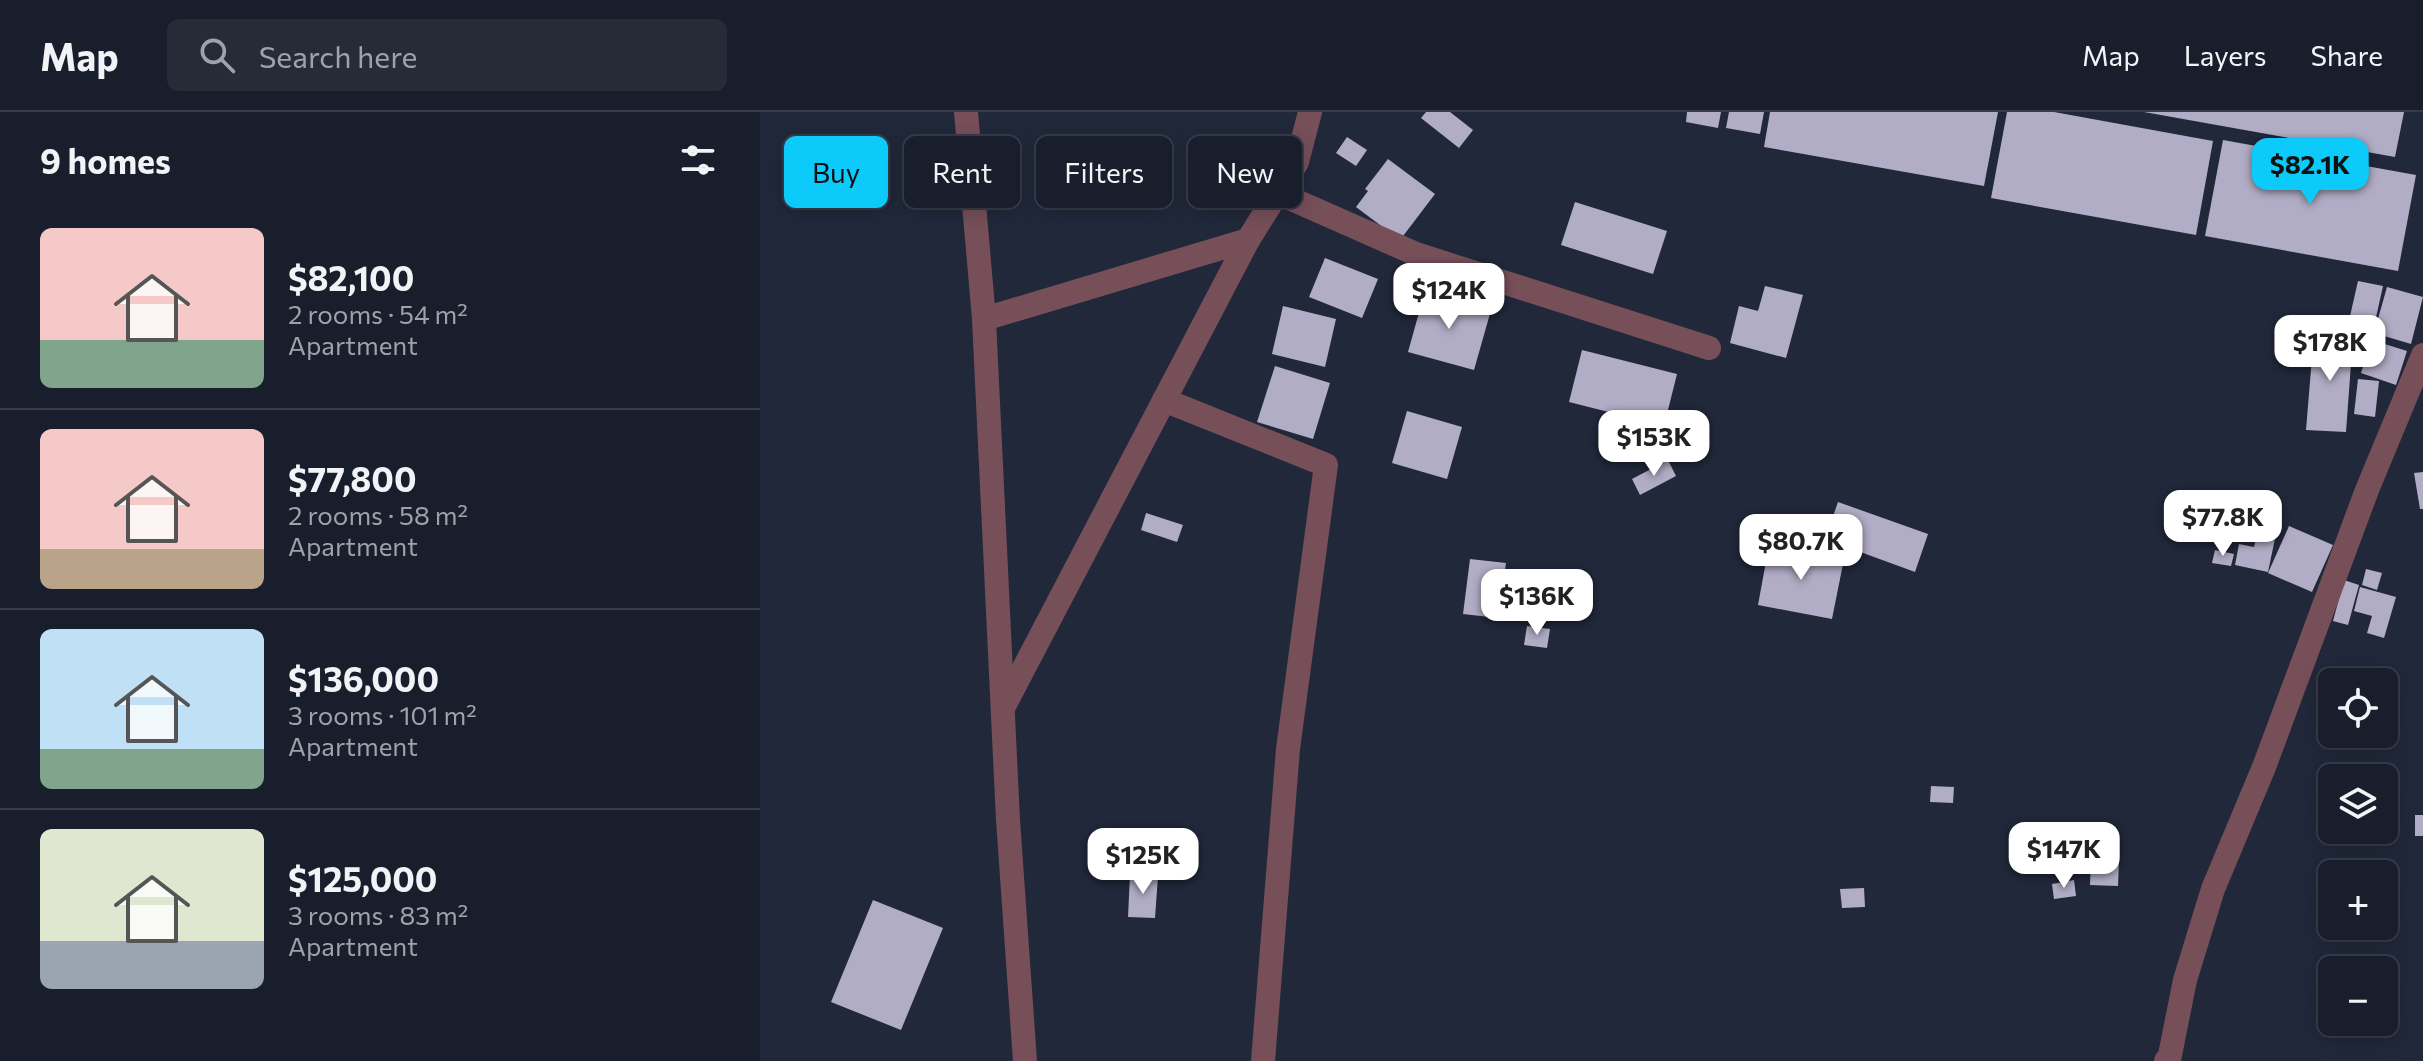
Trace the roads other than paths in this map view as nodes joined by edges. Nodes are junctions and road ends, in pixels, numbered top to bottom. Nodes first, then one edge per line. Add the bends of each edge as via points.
1 (966, 112) edge
2 (1310, 112) edge
3 (1302, 143) edge
4 (1302, 204) edge
5 (1268, 208) edge
6 (1248, 240) junction
7 (984, 319) junction
8 (1709, 348) dead end
9 (2423, 355) edge
10 (2418, 381) edge
11 (1164, 400) junction
12 (1002, 708) junction
13 (1025, 1061) edge
14 (1263, 1061) edge
15 (2166, 1061) edge

1 - 7 street
2 - 3 street
4 - 8 street via 1416,254
5 - 6 street
6 - 7 street
6 - 11 street
7 - 12 street
9 - 10 street
10 - 15 street via 2367,490 2213,889
11 - 12 street
11 - 14 street via 1326,465 1288,749
12 - 13 street

